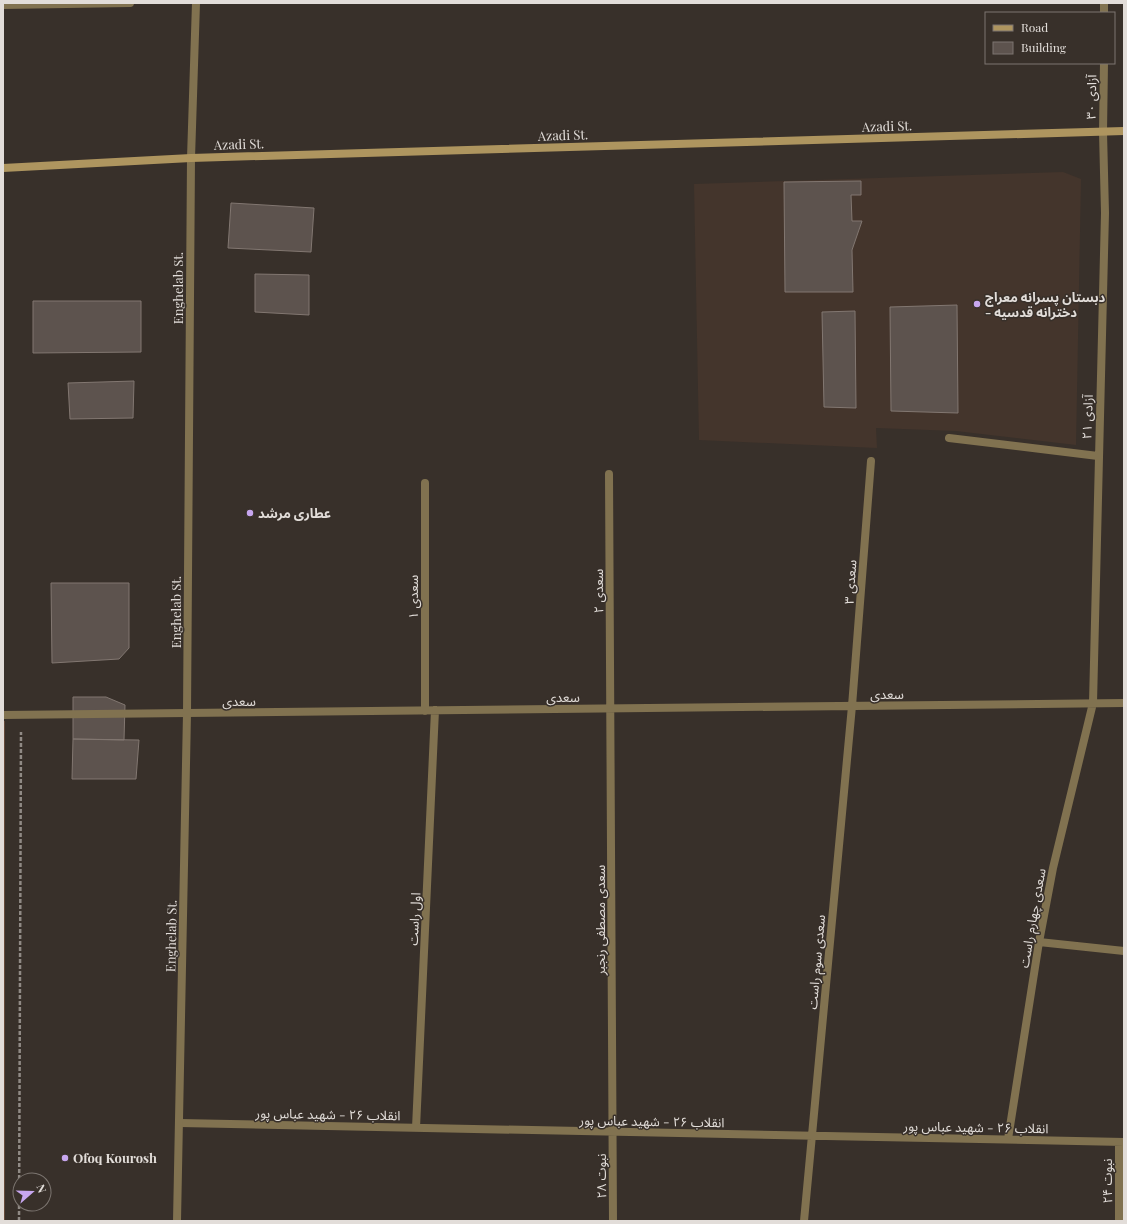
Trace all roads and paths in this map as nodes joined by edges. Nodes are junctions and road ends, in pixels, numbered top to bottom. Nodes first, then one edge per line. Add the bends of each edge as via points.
1 (130, 3) edge
2 (196, 3) edge
3 (3, 5) edge
4 (1104, 64) edge
5 (1124, 131) edge
6 (1103, 132) junction
7 (191, 158) junction
8 (3, 168) edge
9 (950, 438) dead end
10 (1098, 456) junction
11 (871, 461) dead end
12 (609, 474) dead end
13 (425, 483) dead end
14 (1093, 703) junction
15 (1124, 703) edge
16 (852, 706) junction
17 (611, 708) junction
18 (435, 710) junction
19 (425, 711) junction
20 (187, 713) junction
21 (3, 715) edge
22 (21, 715) junction
23 (1039, 942) junction
24 (1124, 951) edge
25 (180, 1124) junction
26 (416, 1128) junction
27 (613, 1132) junction
28 (812, 1136) junction
29 (1008, 1139) junction
30 (1122, 1142) edge
31 (19, 1221) edge
32 (177, 1221) edge
33 (613, 1221) edge
34 (804, 1221) edge
35 (1119, 1221) edge

1 - 3 street
2 - 7 street, Enghelab St.
4 - 6 street, آزادی ۳۰
5 - 6 main road, Azadi St.
6 - 7 main road, Azadi St.
6 - 10 street, آزادی ۲۱ via 1105,213
7 - 8 main road, Azadi St.
7 - 20 street, Enghelab St.
9 - 10 street
10 - 14 street, آزادی ۲۱
11 - 16 street, سعدی ۳
12 - 17 street, سعدی ۲
13 - 19 street, سعدی ۱
14 - 15 street, سعدی
14 - 16 street, سعدی
14 - 23 street, سعدی چهارم راست via 1053,868
16 - 17 street, سعدی
16 - 28 street, سعدی سوم راست
17 - 18 street, سعدی
17 - 27 street, سعدی مصطفی رنجبر
18 - 19 street, سعدی
18 - 26 street, اول راست
19 - 20 street, سعدی
20 - 22 street, سعدی
20 - 25 street, Enghelab St.
21 - 22 street, سعدی
22 - 31 path
23 - 24 street
23 - 29 street, سعدی چهارم راست
25 - 26 street, انقلاب ۲۶ - شهید عباس پور
25 - 32 street, Enghelab St.
26 - 27 street, انقلاب ۲۶ - شهید عباس پور
27 - 28 street, انقلاب ۲۶ - شهید عباس پور
27 - 33 street, نبوت ۲۸
28 - 29 street, انقلاب ۲۶ - شهید عباس پور
28 - 34 street, سعدی سوم راست
29 - 30 street, انقلاب ۲۶ - شهید عباس پور
30 - 35 street, نبوت ۲۴

